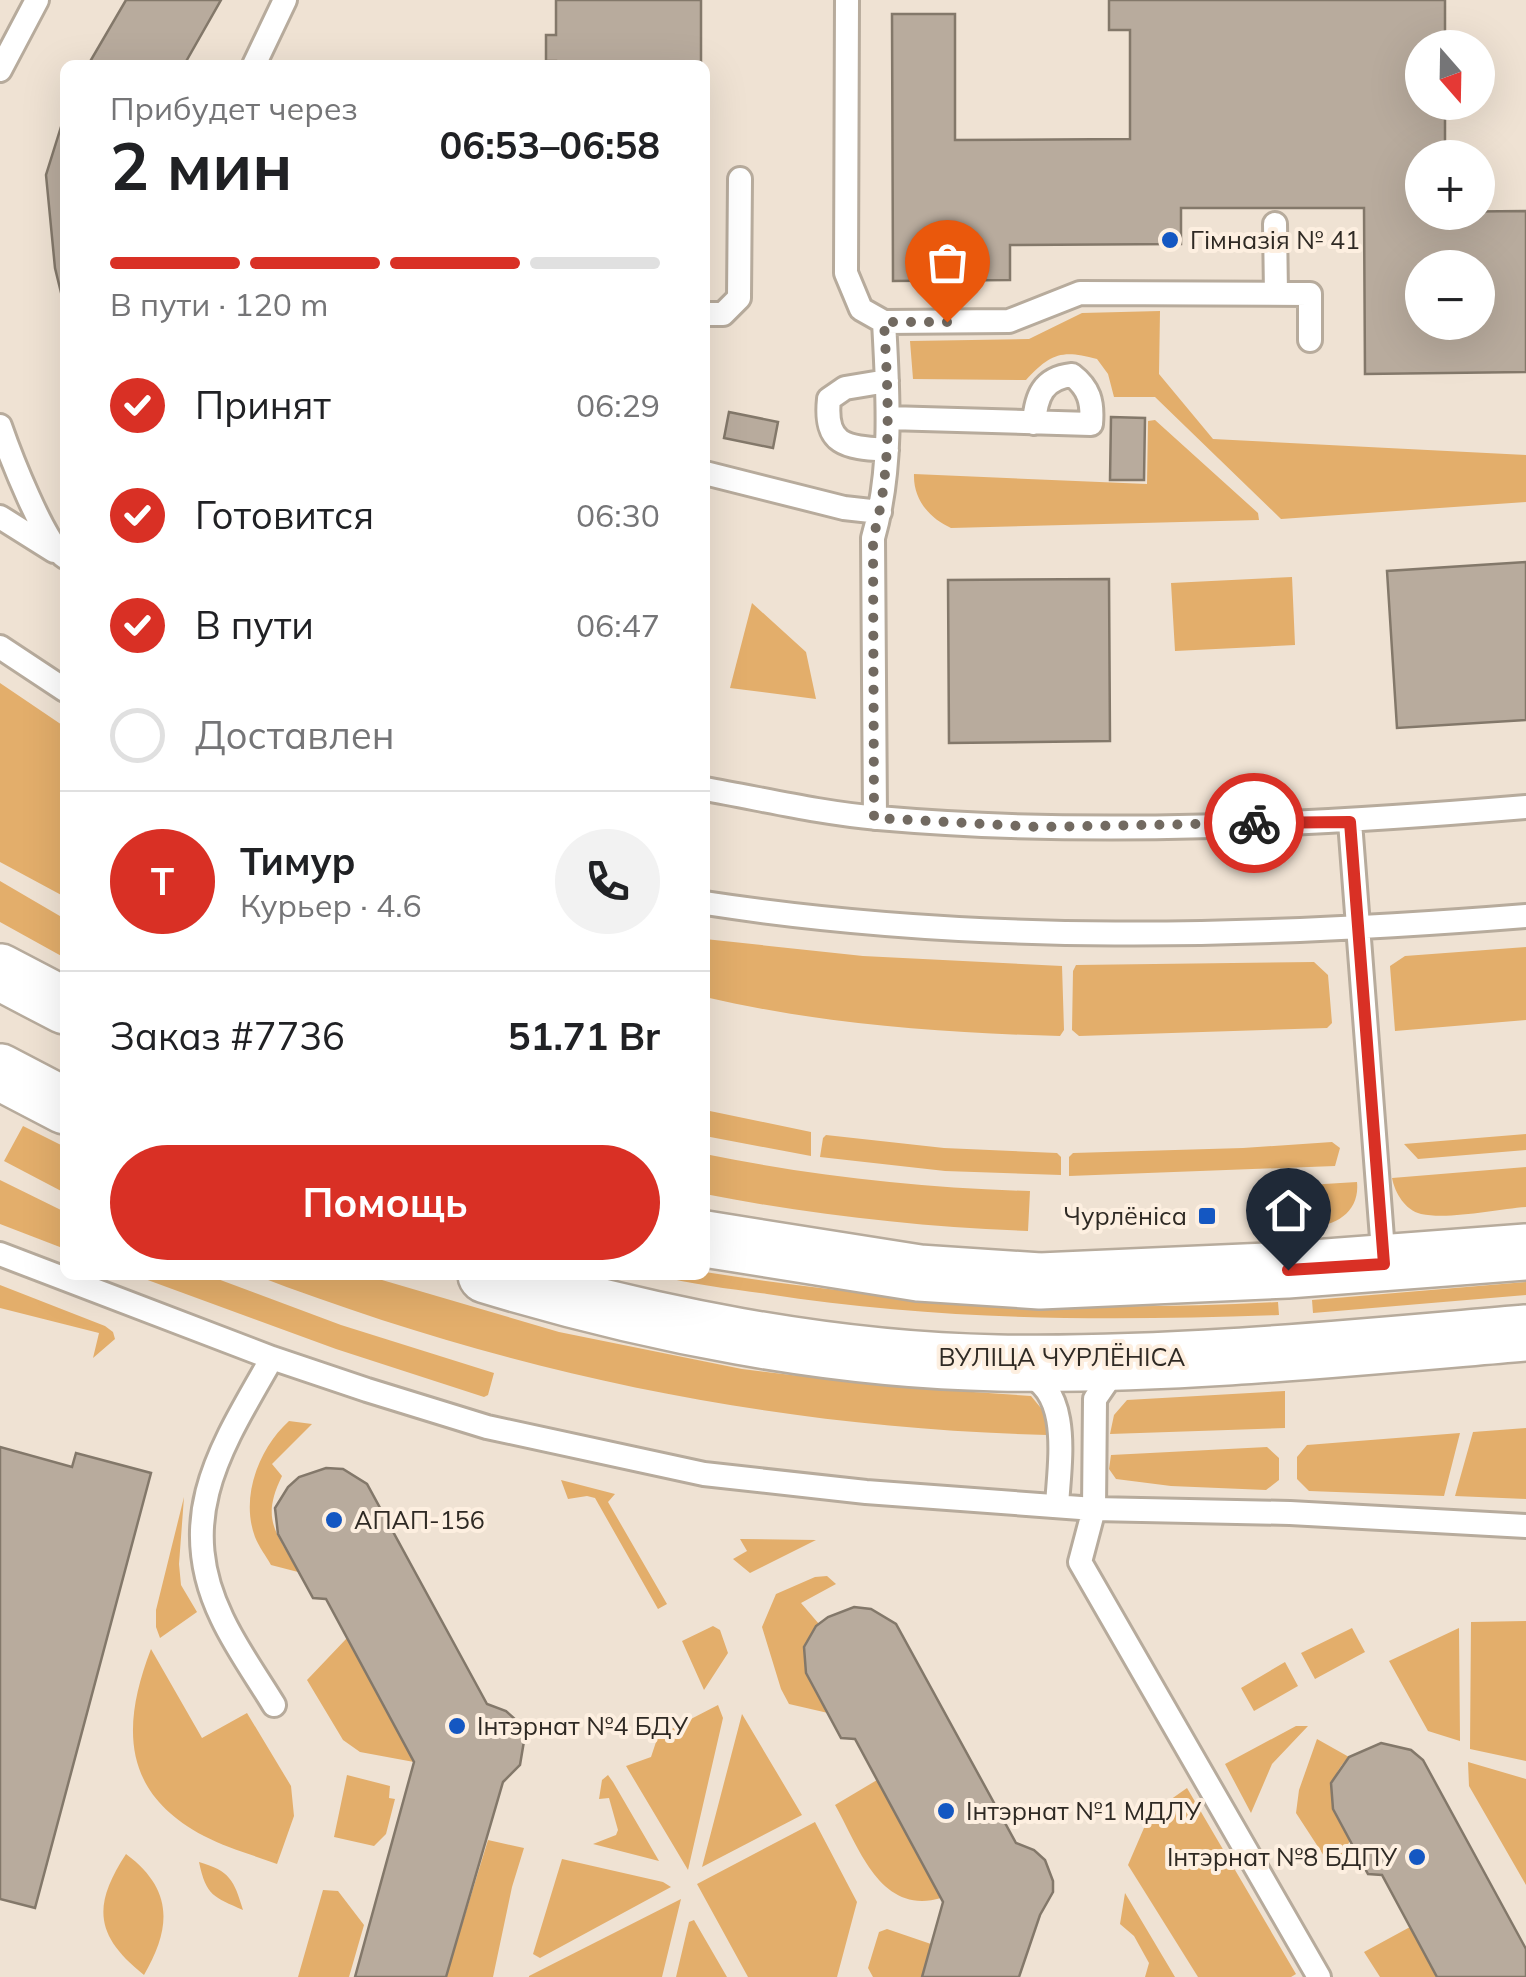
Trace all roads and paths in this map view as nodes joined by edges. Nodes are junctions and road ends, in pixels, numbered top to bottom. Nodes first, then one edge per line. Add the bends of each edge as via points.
1 (37, 0) edge
2 (286, 0) edge
3 (847, 0) edge
4 (256, 60) edge
5 (0, 70) edge
6 (740, 179) dead end
7 (1275, 224) dead end
8 (1276, 294) junction
9 (710, 314) edge
10 (884, 322) junction
11 (1310, 340) dead end
12 (887, 380) junction
13 (888, 418) junction
14 (1034, 423) junction
15 (0, 426) edge
16 (887, 450) junction
17 (710, 474) edge
18 (880, 512) junction
19 (0, 518) edge
20 (60, 553) edge
21 (60, 554) edge
22 (0, 647) edge
23 (60, 687) edge
24 (710, 790) edge
25 (1526, 807) edge
26 (874, 818) junction
27 (1350, 822) junction
28 (710, 904) edge
29 (1526, 916) edge
30 (1358, 929) junction
31 (0, 972) edge
32 (60, 1003) edge
33 (0, 1072) edge
34 (60, 1103) edge
35 (710, 1240) edge
36 (1526, 1252) edge
37 (0, 1254) edge
38 (1384, 1264) junction
39 (60, 1277) edge
40 (68, 1280) edge
41 (506, 1280) edge
42 (1526, 1333) edge
43 (272, 1358) junction
44 (1154, 1359) junction
45 (997, 1363) junction
46 (1056, 1506) junction
47 (1094, 1509) junction
48 (1526, 1526) edge
49 (274, 1705) dead end
50 (1319, 1977) edge

1 - 5 lane
2 - 4 lane
3 - 10 lane via 846,273 861,309
6 - 9 lane via 739,298 723,314
7 - 8 lane
8 - 10 lane via 1080,292 1009,321
8 - 11 lane via 1310,294
10 - 12 lane
12 - 13 lane
12 - 16 lane via 846,388 829,399 826,421 844,444
13 - 14 lane
13 - 16 lane
14 - 14 lane via 1091,424 1086,386 1072,375 1044,385
15 - 20 lane
16 - 18 lane
17 - 18 lane
18 - 26 lane via 873,538
19 - 21 lane
22 - 23 lane
24 - 26 lane
25 - 27 lane
26 - 27 lane via 1037,827
27 - 30 lane
28 - 30 lane via 835,922 964,930 1187,936
29 - 30 lane
30 - 38 lane
31 - 32 main road
33 - 34 main road
35 - 38 main road via 919,1273 1040,1281
36 - 38 main road
37 - 39 lane
40 - 43 lane
41 - 45 main road, ВУЛІЦА ЧУРЛЁНІСА via 696,1327 853,1353
42 - 44 main road, ВУЛІЦА ЧУРЛЁНІСА
43 - 46 lane via 487,1426 704,1474
43 - 49 lane via 210,1473 201,1527 204,1572 222,1620
44 - 45 main road, ВУЛІЦА ЧУРЛЁНІСА
44 - 47 lane via 1108,1380 1095,1398
45 - 46 lane via 1047,1387 1058,1425
46 - 47 lane
47 - 48 lane
47 - 50 lane via 1080,1562

